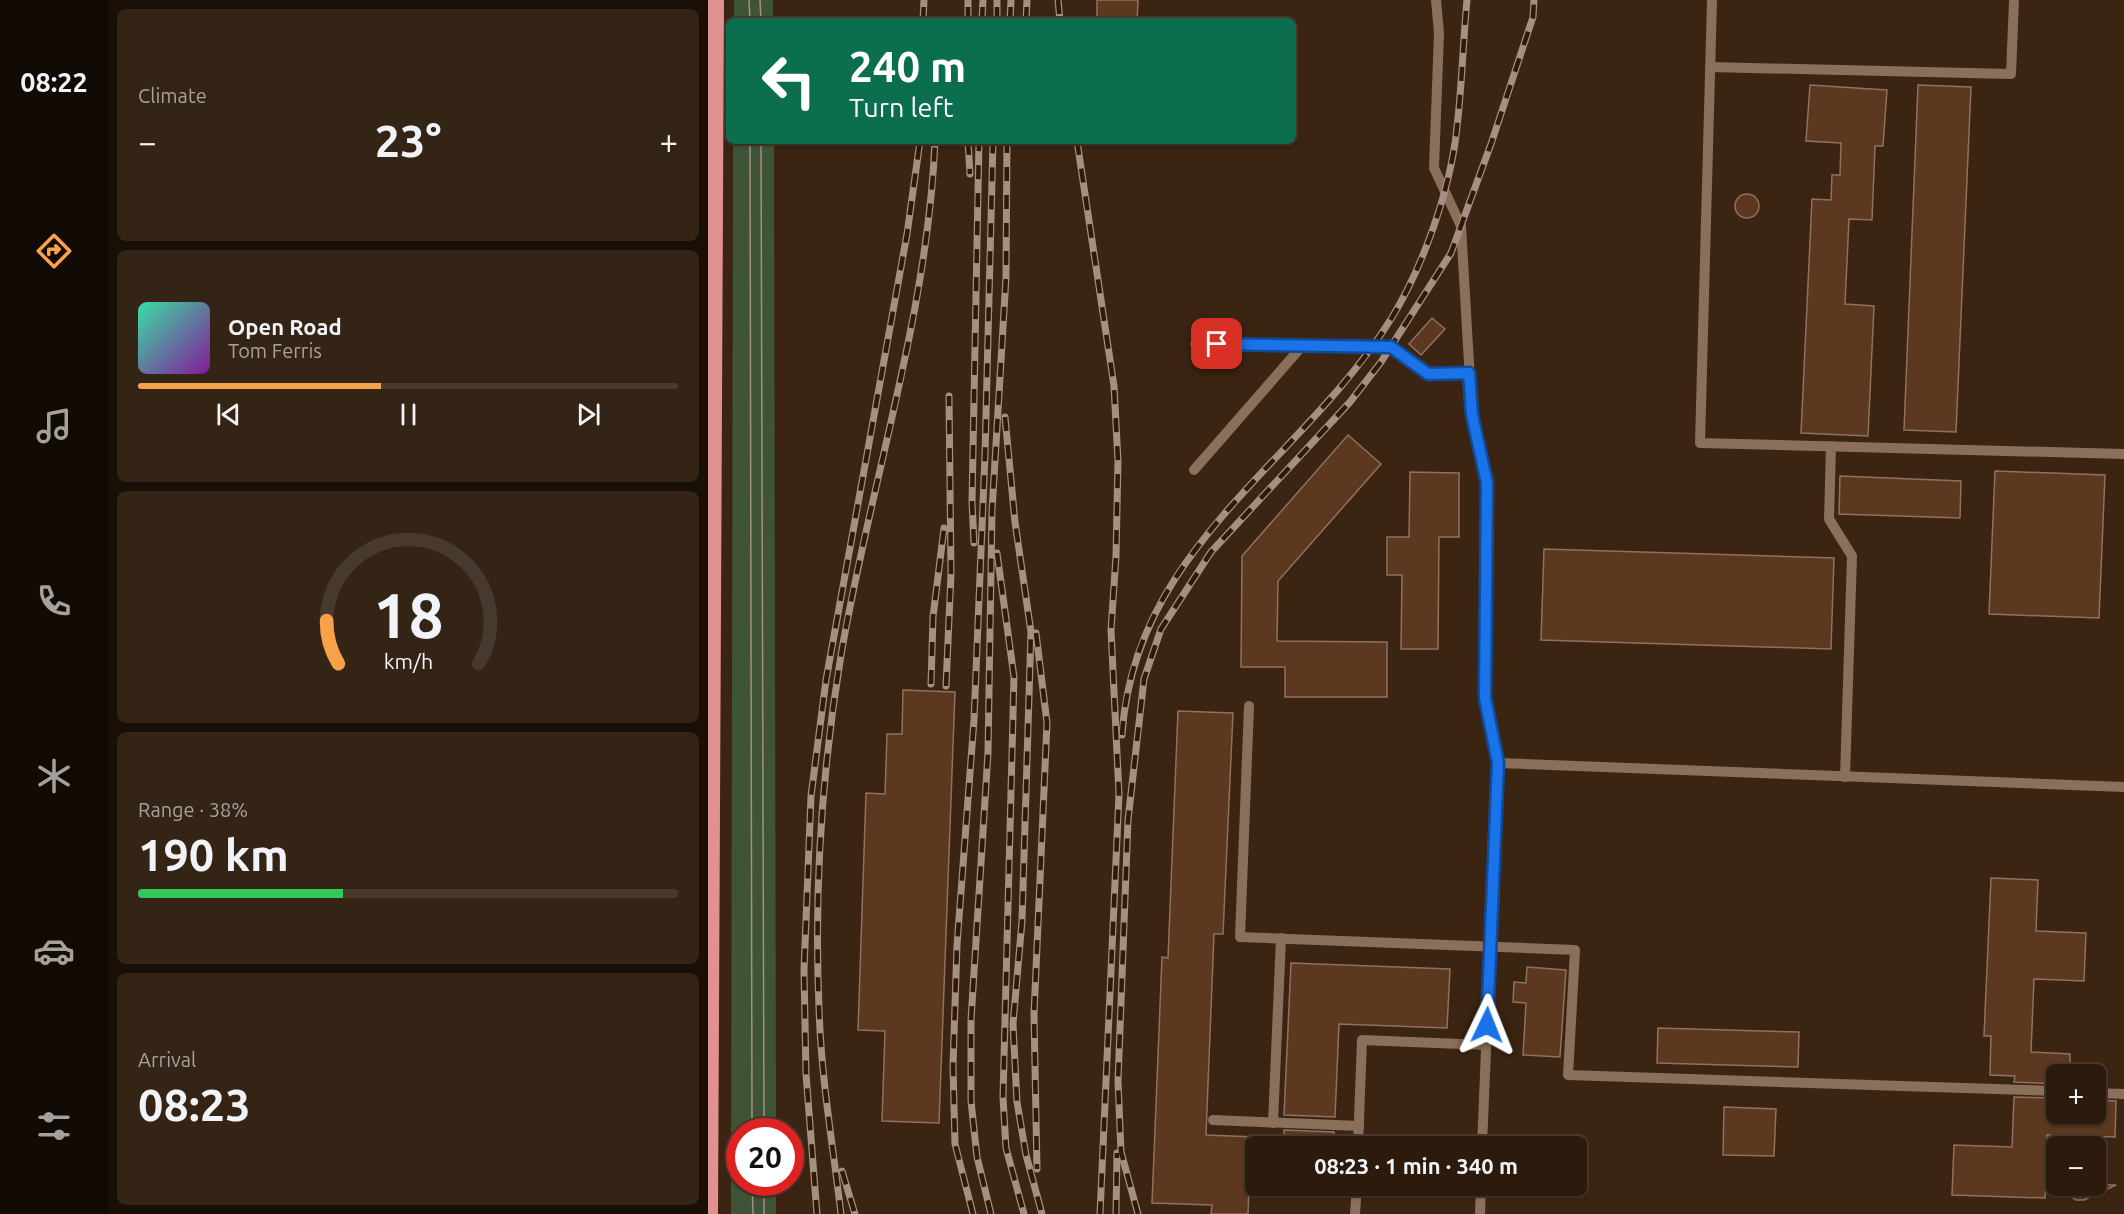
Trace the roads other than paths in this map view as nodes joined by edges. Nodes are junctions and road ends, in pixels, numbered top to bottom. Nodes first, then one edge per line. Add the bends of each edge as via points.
1 (715, 0) edge
2 (1436, 0) edge
3 (1712, 0) edge
4 (2014, 0) edge
5 (1710, 67) junction
6 (1196, 344) dead end
7 (1303, 345) junction
8 (1469, 373) junction
9 (1831, 446) junction
10 (2124, 454) edge
11 (1194, 470) dead end
12 (1250, 706) dead end
13 (1498, 763) junction
14 (1845, 777) junction
15 (2124, 787) edge
16 (1281, 938) junction
17 (1490, 946) junction
18 (1486, 1045) junction
19 (2046, 1091) edge
20 (2106, 1093) edge
21 (2124, 1094) edge
22 (1213, 1120) dead end
23 (1273, 1123) junction
24 (1359, 1126) junction
25 (1358, 1136) edge
26 (1482, 1136) edge
27 (1356, 1196) edge
28 (1481, 1196) edge
29 (709, 1214) edge
30 (1355, 1214) edge
31 (1480, 1214) edge

1 - 29 highway
2 - 8 lane via 1439,33 1434,168 1461,226
3 - 5 lane
4 - 5 lane via 2011,74
5 - 9 lane via 1700,443
6 - 7 lane
7 - 8 lane via 1391,347 1428,374
7 - 11 lane
8 - 13 lane via 1472,415 1487,483 1485,698
9 - 10 lane
9 - 14 lane via 1828,519 1852,556
12 - 16 lane via 1240,937
13 - 14 lane
13 - 17 lane
14 - 15 lane
16 - 17 lane
16 - 23 lane
17 - 18 lane
17 - 19 lane via 1575,950 1568,1075
18 - 24 lane via 1362,1040
18 - 26 lane
20 - 21 lane
22 - 23 lane
23 - 24 lane
24 - 25 lane
27 - 30 lane
28 - 31 lane

